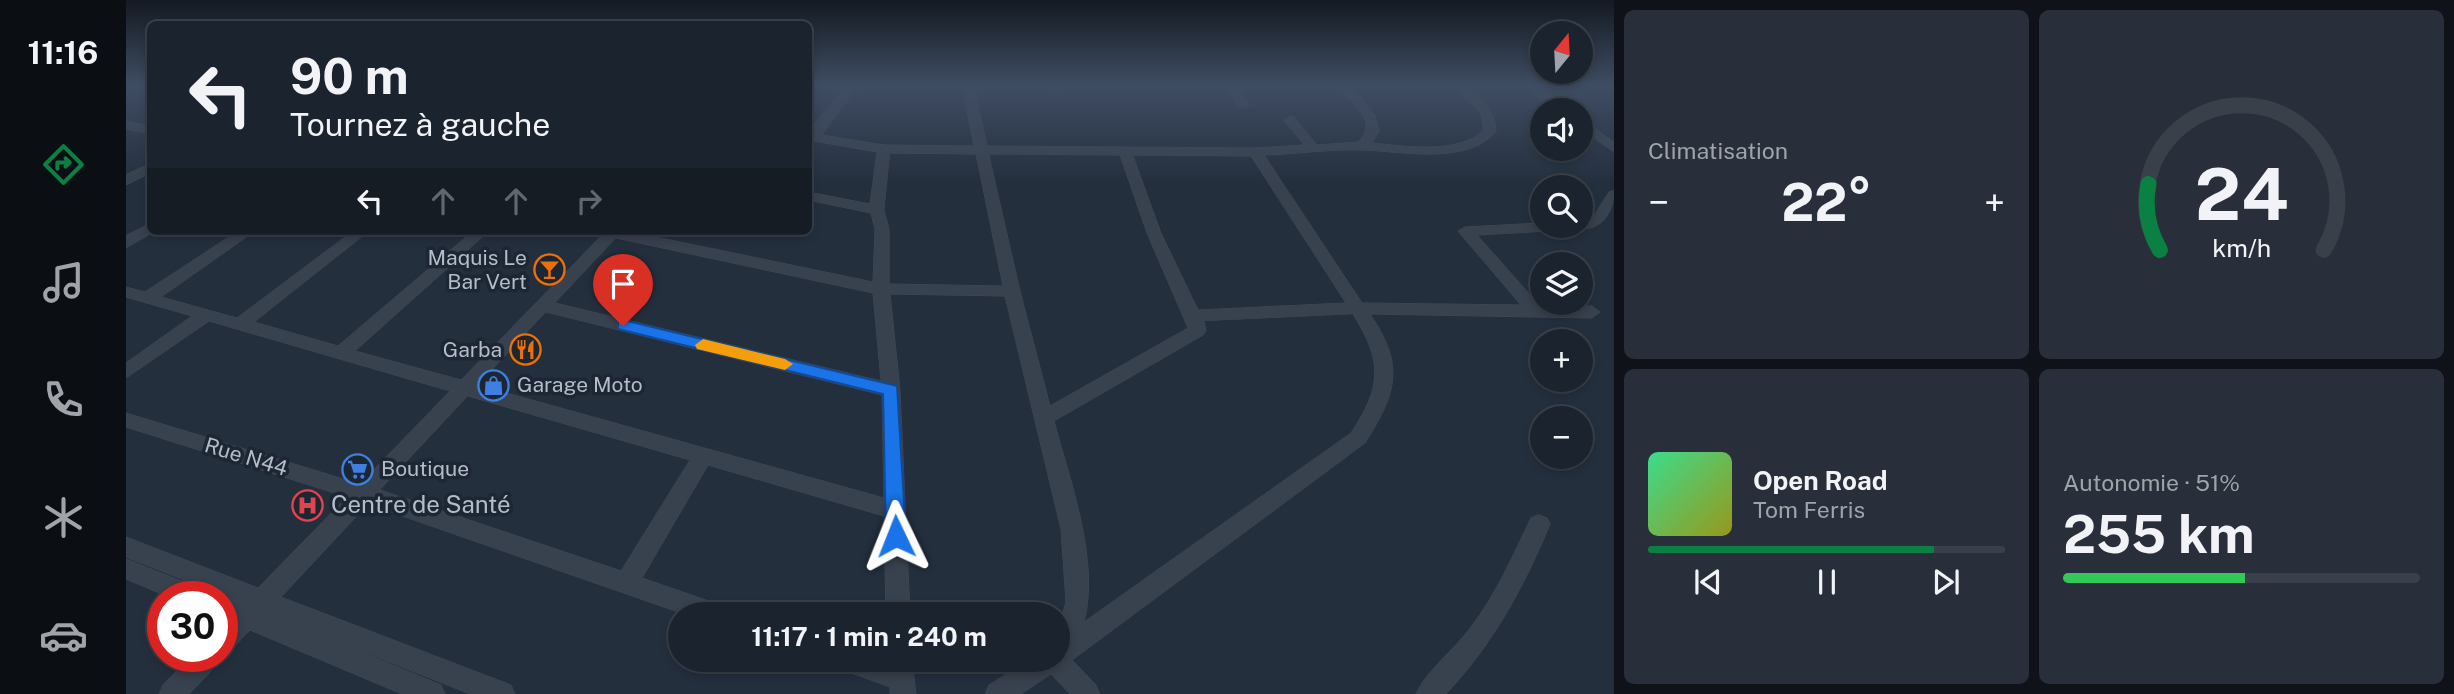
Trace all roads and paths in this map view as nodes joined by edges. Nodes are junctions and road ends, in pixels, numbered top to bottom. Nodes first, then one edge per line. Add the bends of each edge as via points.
1 (826, 118) edge
2 (975, 118) edge
3 (1370, 118) edge
4 (1489, 118) edge
5 (1290, 120) dead end
6 (126, 125) edge
7 (147, 129) edge
8 (1593, 132) edge
9 (812, 136) edge
10 (812, 137) edge
11 (1362, 146) junction
12 (1614, 148) edge
13 (884, 149) junction
14 (1313, 149) junction
15 (982, 150) junction
16 (1125, 151) junction
17 (1255, 152) junction
18 (147, 170) edge
19 (126, 181) edge
20 (1614, 195) edge
21 (812, 198) edge
22 (877, 210) junction
23 (1593, 220) edge
24 (1530, 228) edge
25 (147, 230) edge
26 (242, 235) edge
27 (357, 235) edge
28 (477, 235) edge
29 (607, 235) edge
30 (624, 235) edge
31 (126, 243) edge
32 (881, 289) junction
33 (1012, 291) junction
34 (126, 292) edge
35 (148, 298) junction
36 (1530, 305) edge
37 (542, 306) junction
38 (1359, 308) junction
39 (1530, 311) edge
40 (207, 314) junction
41 (1193, 316) junction
42 (240, 324) junction
43 (341, 353) junction
44 (126, 372) edge
45 (467, 388) junction
46 (891, 390) junction
47 (1046, 417) junction
48 (126, 420) edge
49 (703, 456) junction
50 (365, 494) junction
51 (895, 510) junction
52 (1539, 524) dead end
53 (126, 547) edge
54 (126, 569) edge
55 (156, 581) edge
56 (626, 584) junction
57 (679, 602) edge
58 (898, 602) edge
59 (238, 608) edge
60 (255, 609) junction
61 (238, 626) edge
62 (1070, 630) edge
63 (1070, 647) edge
64 (193, 672) edge
65 (1034, 672) edge
66 (1065, 672) edge
67 (419, 692) edge
68 (172, 694) edge
69 (502, 694) edge
70 (998, 694) edge
71 (1087, 694) edge
72 (1429, 694) edge

1 - 9 street
2 - 15 street
3 - 11 street via 1375,131
4 - 11 street via 1487,135 1440,150
5 - 14 street
6 - 7 street
8 - 12 street
10 - 13 street
11 - 14 street
13 - 15 street
13 - 22 street
14 - 17 street
15 - 16 street
15 - 33 street
16 - 17 street
16 - 41 street via 1154,233
17 - 38 street
18 - 19 street
20 - 23 street via 1601,217
21 - 22 street
22 - 32 street via 882,229
24 - 36 street via 1465,232
25 - 31 street
26 - 35 street
27 - 42 street
28 - 43 street
29 - 37 street
30 - 32 street
32 - 33 street
32 - 46 street
33 - 47 street
34 - 35 street
35 - 40 street
37 - 45 street
37 - 46 street
38 - 39 street
38 - 41 street
38 - 63 street via 1385,356 1388,376 1379,407 1358,438
40 - 42 street
40 - 44 street
41 - 47 street via 1197,331
42 - 43 street
43 - 45 street
45 - 49 street
45 - 50 street
46 - 51 street
47 - 62 street via 1072,529 1078,602
48 - 50 street, Rue N44
49 - 51 street
49 - 56 street
50 - 56 street, Rue N44
50 - 60 street
51 - 58 street
52 - 72 street via 1507,598 1459,664
53 - 60 street
54 - 55 street
56 - 57 street, Rue N44
59 - 60 street
60 - 61 street
60 - 67 street
60 - 69 street
64 - 68 street
65 - 70 street
66 - 71 street

